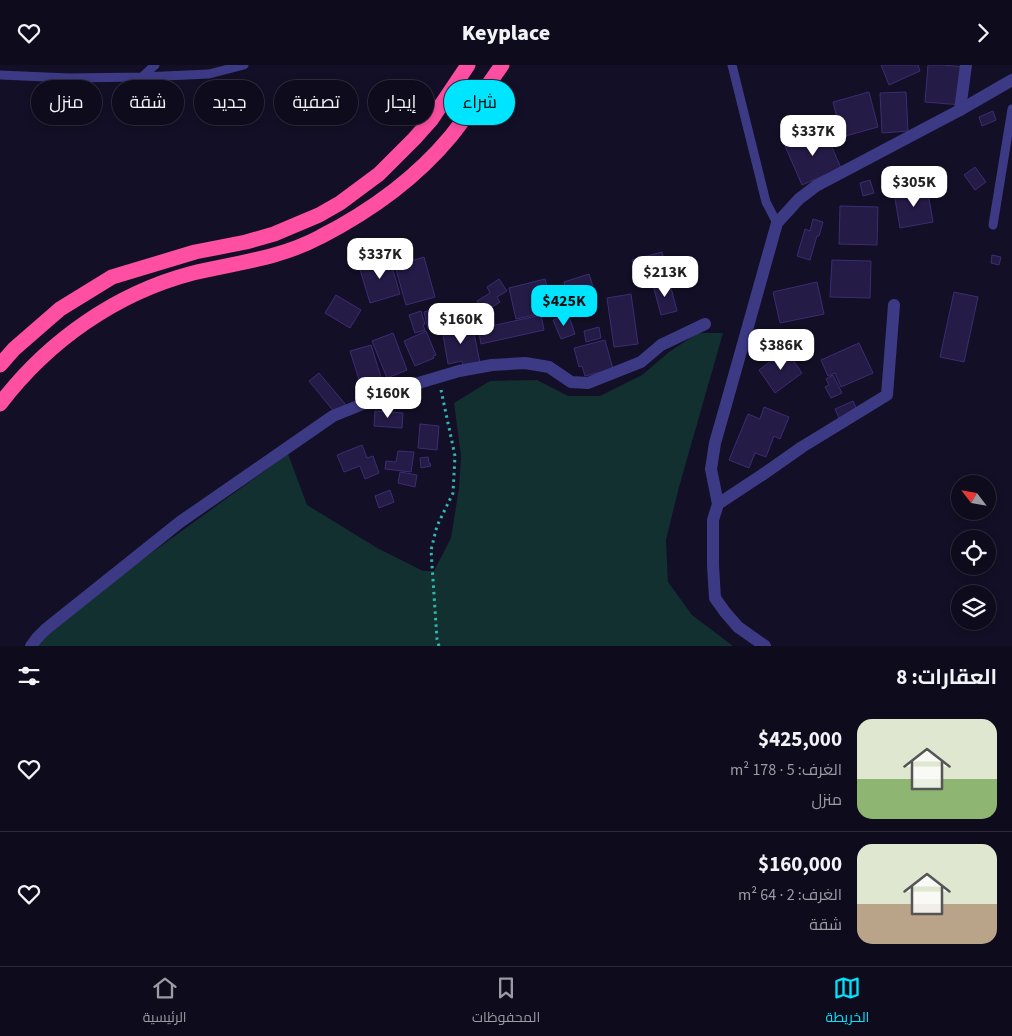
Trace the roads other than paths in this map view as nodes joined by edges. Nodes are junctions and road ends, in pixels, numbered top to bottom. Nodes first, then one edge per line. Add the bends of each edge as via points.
1 (155, 65) edge
2 (244, 65) edge
3 (468, 65) edge
4 (502, 65) edge
5 (732, 65) edge
6 (966, 65) edge
7 (0, 75) edge
8 (142, 77) junction
9 (1012, 80) edge
10 (1012, 109) edge
11 (960, 110) junction
12 (776, 223) junction
13 (993, 225) dead end
14 (894, 305) dead end
15 (705, 323) dead end
16 (0, 365) edge
17 (0, 404) edge
18 (718, 504) junction
19 (31, 646) edge
20 (765, 646) edge

1 - 8 lane
2 - 8 lane via 209,74
3 - 16 highway via 431,120 414,139 378,174 340,203 274,234 195,251 112,277 60,309
4 - 17 highway via 450,137 412,176 368,209 297,247 192,273 118,302 49,350
5 - 12 lane via 766,202
6 - 11 street
7 - 8 lane
9 - 11 street
10 - 13 lane
11 - 12 street via 816,185
12 - 18 street via 716,443 711,469
14 - 18 street via 887,395
15 - 19 street via 661,345 641,362 588,383 571,381 549,367 525,363 492,365 405,387 334,417 180,522 46,629
18 - 20 street via 714,520 715,597 738,627

